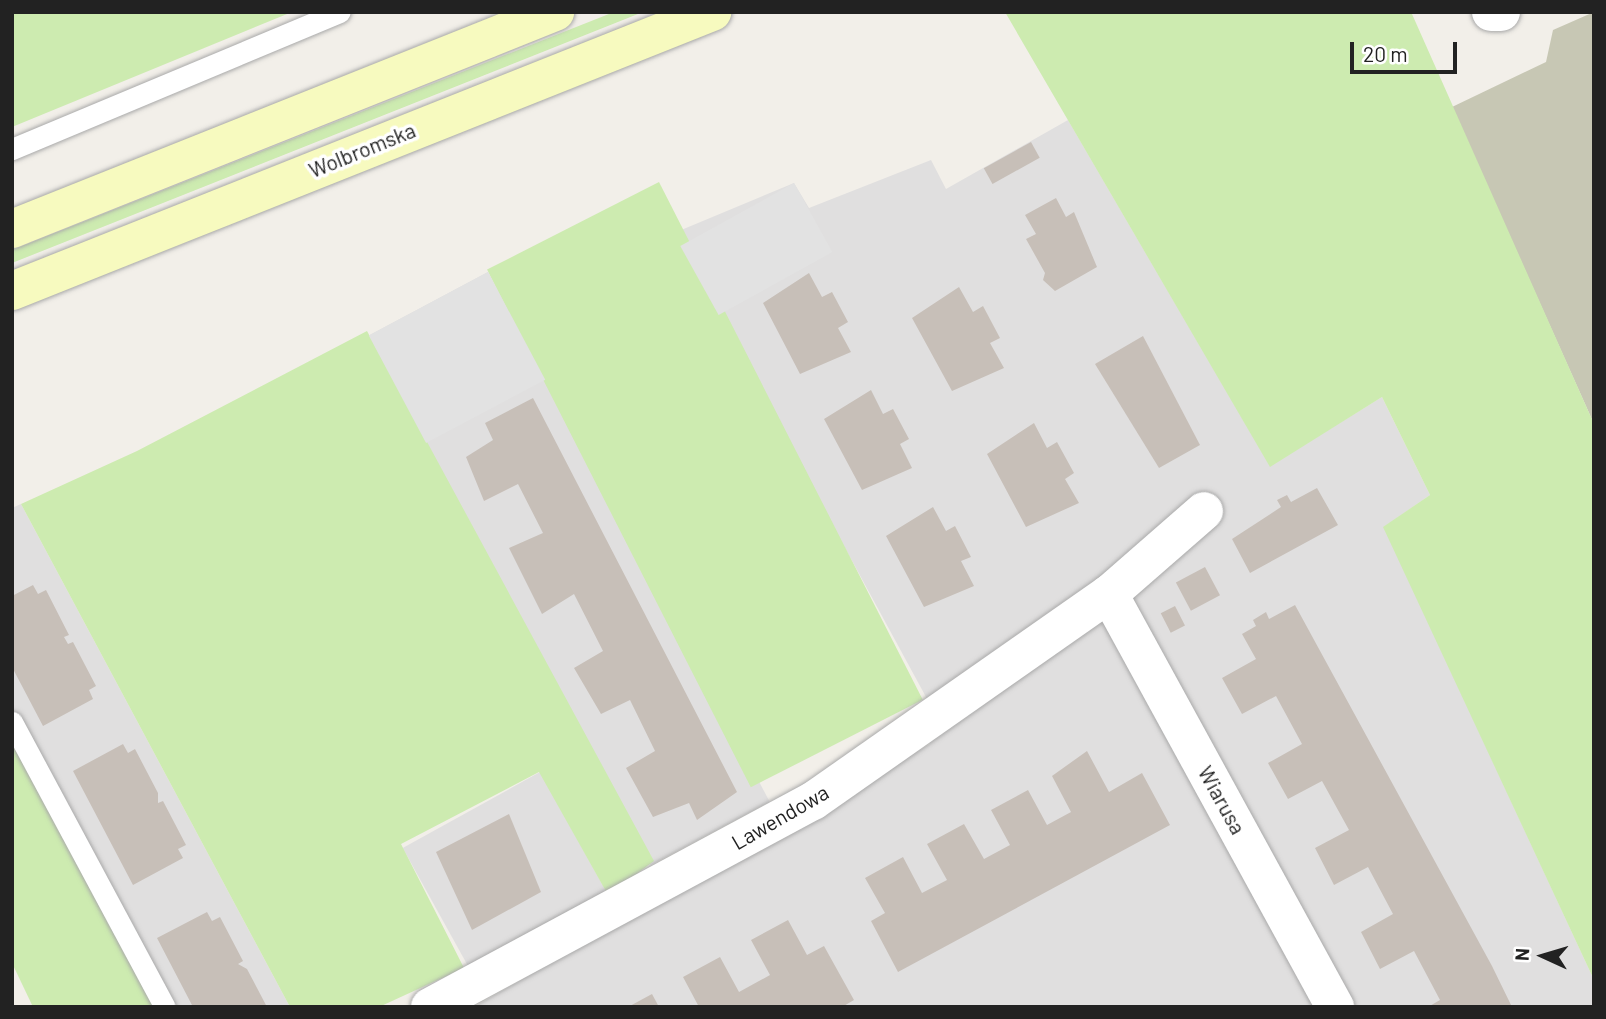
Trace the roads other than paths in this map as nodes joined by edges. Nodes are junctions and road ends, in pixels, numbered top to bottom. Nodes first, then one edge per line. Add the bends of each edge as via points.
1 (340, 12) edge
2 (555, 12) edge
3 (712, 12) edge
4 (1492, 12) edge
5 (1501, 12) edge
6 (12, 149) edge
7 (12, 229) edge
8 (12, 291) edge
9 (1204, 511) dead end
10 (1109, 594) junction
11 (12, 722) edge
12 (165, 1007) edge
13 (430, 1007) edge
14 (1335, 1007) edge

1 - 6 lane
2 - 7 main road
3 - 8 main road, Wolbromska
4 - 5 street
9 - 10 street, Lawendowa
10 - 13 street, Lawendowa via 813,801
10 - 14 street, Wiarusa
11 - 12 lane

